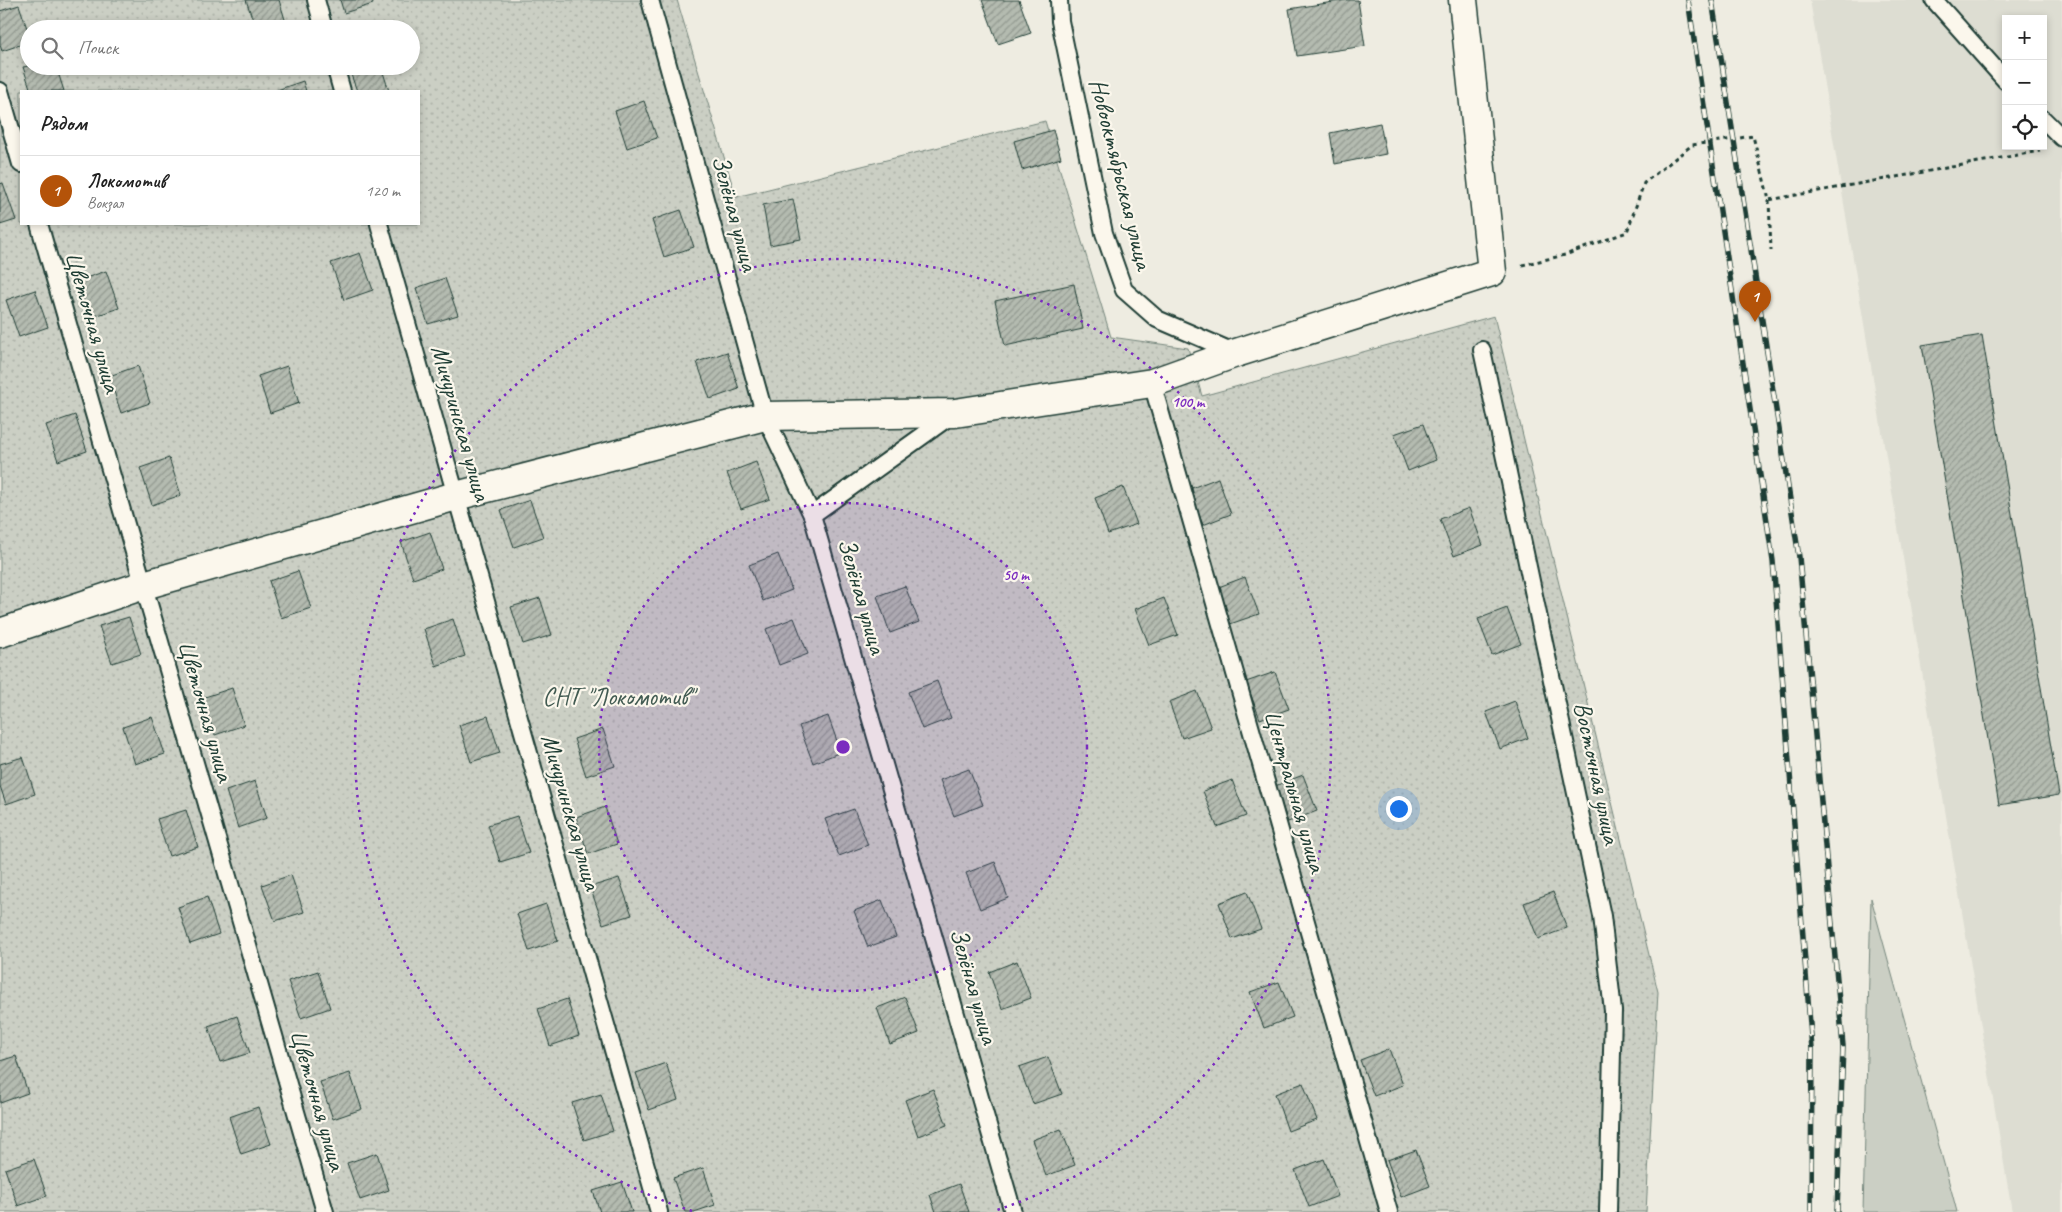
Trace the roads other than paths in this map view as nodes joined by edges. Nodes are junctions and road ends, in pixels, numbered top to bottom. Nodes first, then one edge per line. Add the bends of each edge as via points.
1 (316, 0) edge
2 (650, 0) edge
3 (1059, 0) edge
4 (1463, 0) edge
5 (1934, 0) edge
6 (322, 20) edge
7 (338, 75) edge
8 (2002, 76) edge
9 (342, 90) edge
10 (0, 91) edge
11 (2047, 123) edge
12 (2062, 138) edge
13 (20, 161) edge
14 (39, 225) edge
15 (379, 225) edge
16 (1482, 350) dead end
17 (1236, 353) junction
18 (1152, 383) junction
19 (955, 413) junction
20 (765, 416) junction
21 (456, 496) junction
22 (812, 515) junction
23 (144, 584) junction
24 (0, 633) edge
25 (325, 1212) edge
26 (659, 1212) edge
27 (1013, 1212) edge
28 (1388, 1212) edge
29 (1608, 1212) edge

1 - 6 lane
2 - 20 lane, Зелёная улица
3 - 17 lane, Новооктябрьская улица via 1060,21 1104,233 1124,290 1157,319
4 - 17 street via 1492,272
5 - 8 lane
7 - 9 lane
10 - 13 lane
11 - 12 lane
14 - 23 lane, Цветочная улица
15 - 21 lane, Мичуринская улица
16 - 29 lane, Восточная улица via 1602,916 1613,1011
17 - 18 street
18 - 19 street
18 - 28 lane, Центральная улица
19 - 20 street
19 - 22 lane
20 - 21 street
20 - 22 lane, Зелёная улица
21 - 23 street
21 - 26 lane, Мичуринская улица
22 - 27 lane, Зелёная улица
23 - 24 street
23 - 25 lane, Цветочная улица

